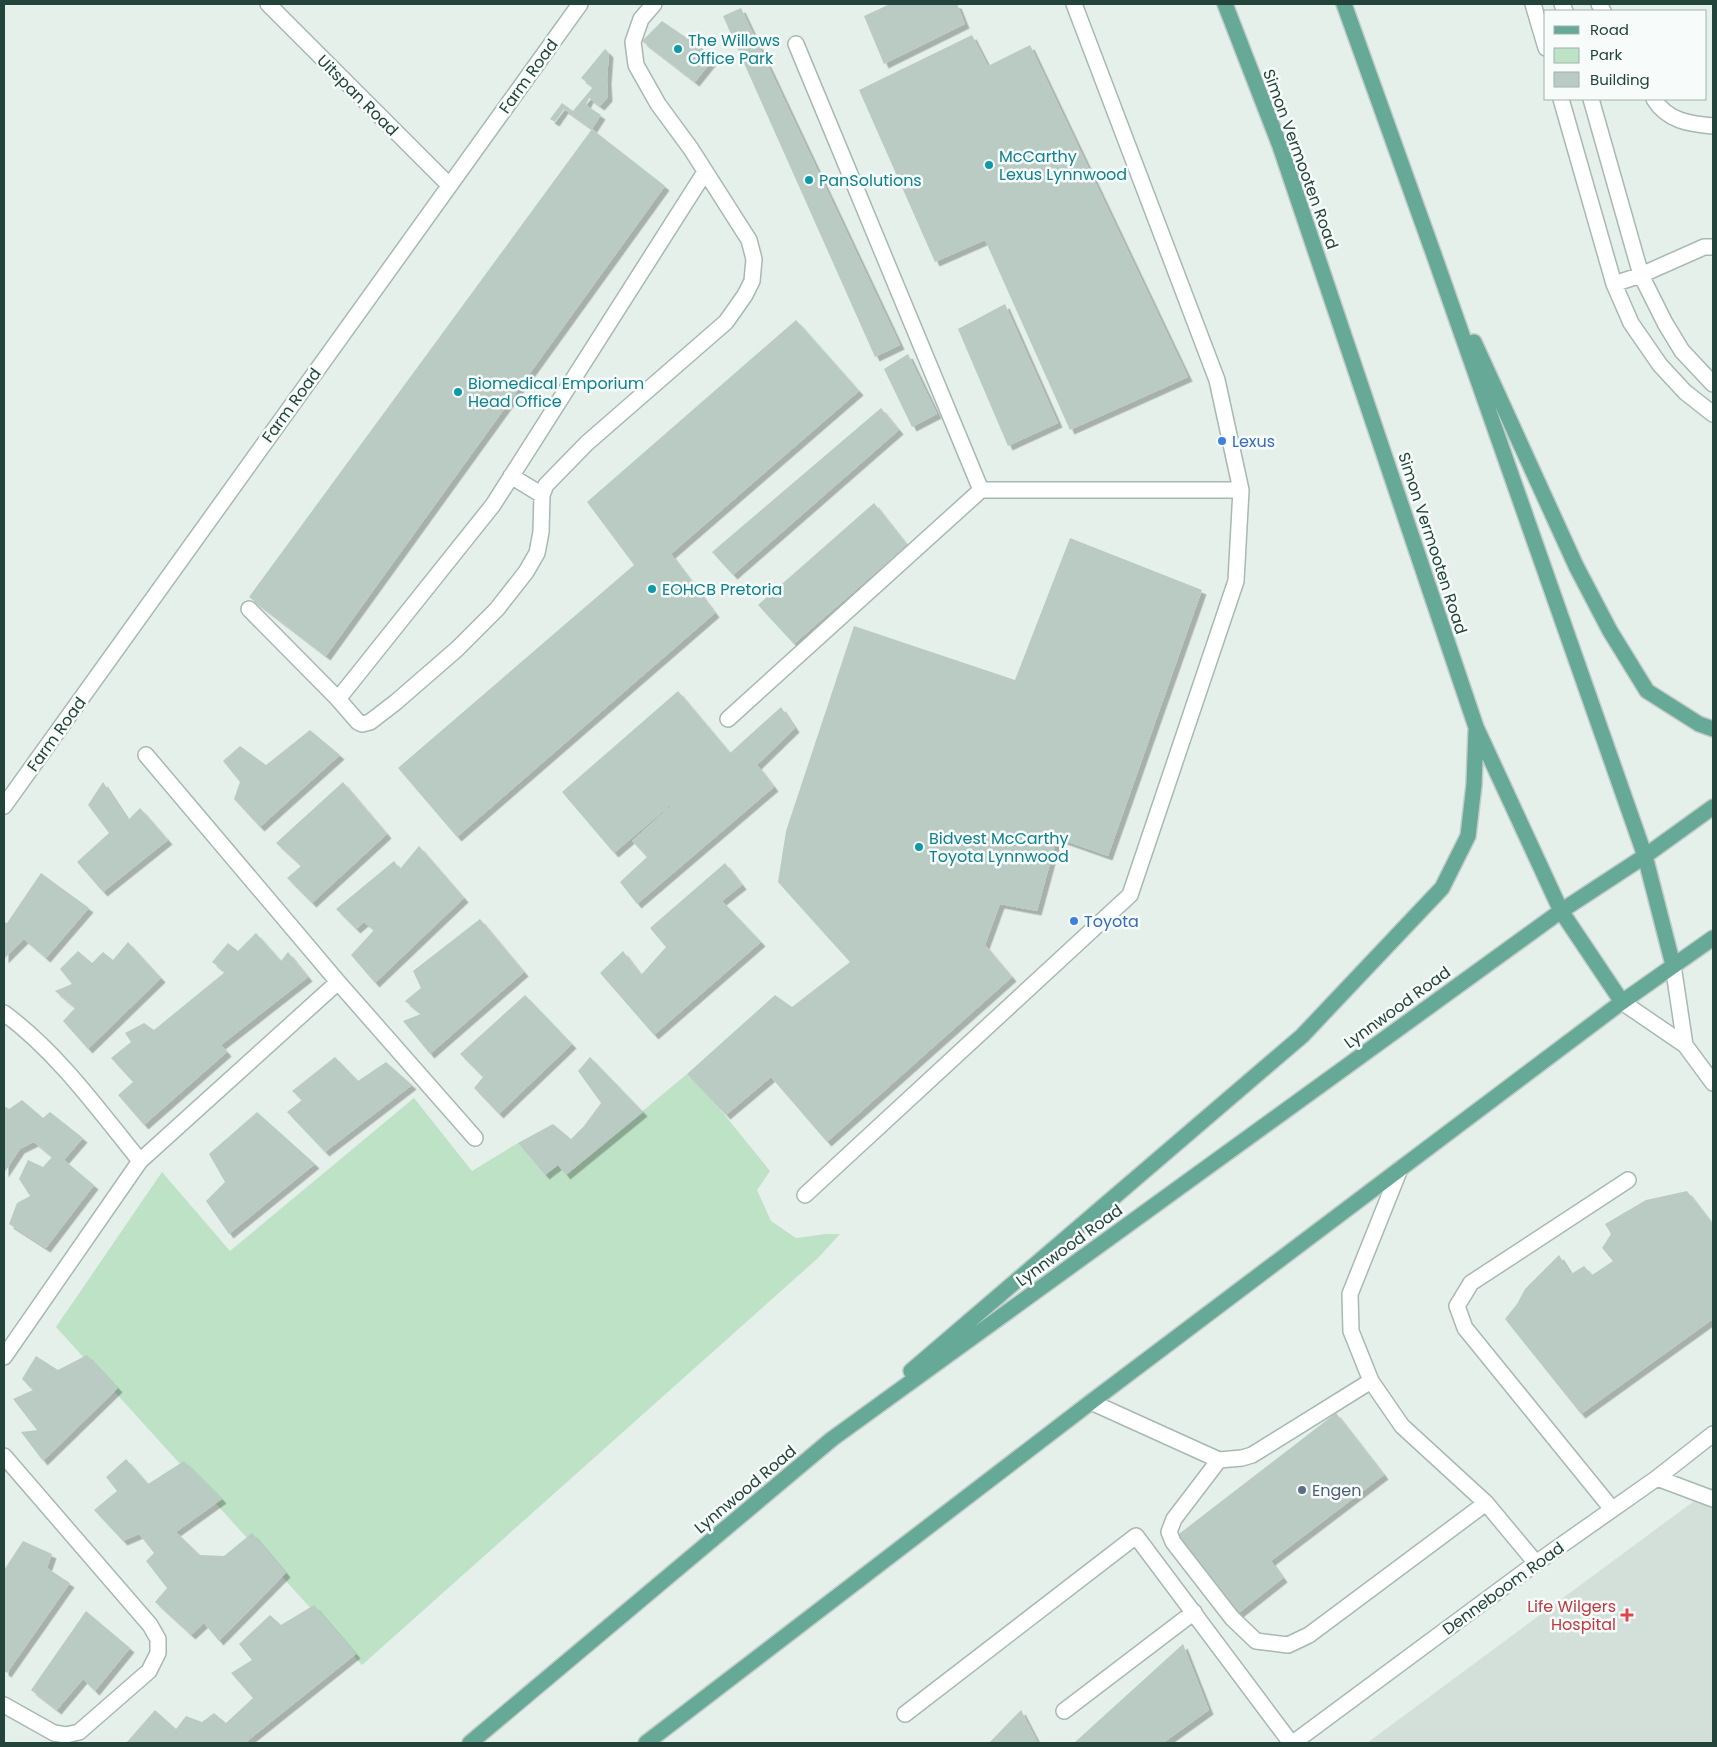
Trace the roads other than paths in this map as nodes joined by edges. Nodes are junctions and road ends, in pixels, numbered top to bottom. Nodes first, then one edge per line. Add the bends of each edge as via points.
1 (268, 4) edge
2 (580, 4) edge
3 (654, 4) edge
4 (1074, 4) edge
5 (1225, 4) edge
6 (1344, 4) edge
7 (1522, 4) edge
8 (1532, 4) edge
9 (1539, 25) junction
10 (1544, 41) edge
11 (796, 44) dead end
12 (1561, 100) edge
13 (1591, 100) edge
14 (1655, 100) edge
15 (1713, 126) edge
16 (705, 172) junction
17 (449, 184) junction
18 (1713, 247) edge
19 (1434, 254) junction
20 (1641, 275) junction
21 (1614, 284) junction
22 (1713, 384) edge
23 (1713, 414) edge
24 (511, 476) junction
25 (981, 490) junction
26 (1241, 490) junction
27 (542, 496) junction
28 (249, 609) dead end
29 (338, 699) junction
30 (728, 719) dead end
31 (1476, 727) junction
32 (1713, 729) edge
33 (146, 755) dead end
34 (4, 806) edge
35 (1713, 807) edge
36 (1645, 856) junction
37 (1561, 911) junction
38 (1713, 938) edge
39 (1673, 965) junction
40 (338, 982) junction
41 (1622, 1002) junction
42 (4, 1014) edge
43 (1685, 1044) junction
44 (1713, 1083) edge
45 (475, 1138) dead end
46 (140, 1161) junction
47 (1400, 1168) junction
48 (1628, 1180) dead end
49 (805, 1195) dead end
50 (4, 1357) edge
51 (1371, 1381) junction
52 (1091, 1402) junction
53 (1713, 1434) edge
54 (832, 1439) junction
55 (4, 1456) edge
56 (1219, 1460) junction
57 (1657, 1478) junction
58 (1713, 1499) edge
59 (1486, 1504) junction
60 (1612, 1509) junction
61 (1536, 1563) junction
62 (1194, 1612) junction
63 (4, 1705) edge
64 (1064, 1711) dead end
65 (905, 1714) dead end
66 (470, 1743) edge
67 (646, 1743) edge
68 (1292, 1743) edge

1 - 17 street, Uitspan Road
2 - 17 street, Farm Road
3 - 16 street via 641,19 633,42 636,65 658,104
4 - 26 street via 1217,380
5 - 31 main road, Simon Vermooten Road via 1280,146
6 - 19 main road, Simon Vermooten Road
7 - 9 street
8 - 9 street
9 - 10 street
11 - 25 street
12 - 21 street
13 - 20 street
14 - 15 street via 1673,118 1688,124
16 - 24 street
16 - 27 street via 749,240 754,258 752,281 745,295 726,322 581,449 550,480
17 - 34 street, Farm Road
18 - 20 street via 1704,247
19 - 32 main road via 1576,566 1610,631 1647,691 1699,724
19 - 36 main road, Simon Vermooten Road
20 - 21 street
20 - 22 street via 1682,351
21 - 23 street via 1631,323 1660,365 1685,392
24 - 27 street
24 - 29 street via 493,505
25 - 26 street
25 - 30 street
26 - 49 street via 1236,581 1130,894
27 - 29 street via 537,553 497,609 457,649 396,702 366,723 358,722
28 - 29 street
31 - 37 main road, Simon Vermooten Road
31 - 54 main road via 1468,836 1442,888 1302,1036
33 - 40 street
35 - 36 main road, Lynnwood Road
36 - 37 main road, Lynnwood Road
36 - 39 main road, Simon Vermooten Road
37 - 41 main road, Simon Vermooten Road
37 - 54 main road, Lynnwood Road
38 - 39 main road
39 - 41 main road
39 - 43 street, Simon Vermooten Road
40 - 45 street
40 - 46 street
41 - 43 street, Simon Vermooten Road
41 - 47 main road
42 - 46 street via 20,1025 75,1080
43 - 44 street, Simon Vermooten Road
46 - 50 street
47 - 51 street via 1350,1294 1351,1331
47 - 52 main road
48 - 60 street via 1471,1283 1457,1306 1465,1328
51 - 56 street via 1252,1455
51 - 59 street via 1402,1426
52 - 56 street
52 - 67 main road
53 - 57 street, Denneboom Road
54 - 66 main road, Lynnwood Road
55 - 63 street via 150,1626 158,1640 158,1653 149,1671 79,1732 66,1735 54,1732
56 - 59 street via 1174,1519 1170,1532 1173,1542 1232,1618 1256,1641 1288,1645 1309,1635
57 - 58 street
57 - 60 street, Denneboom Road
59 - 61 street
60 - 61 street, Denneboom Road
61 - 68 street, Denneboom Road
62 - 64 street
62 - 65 street via 1136,1536
62 - 68 street

